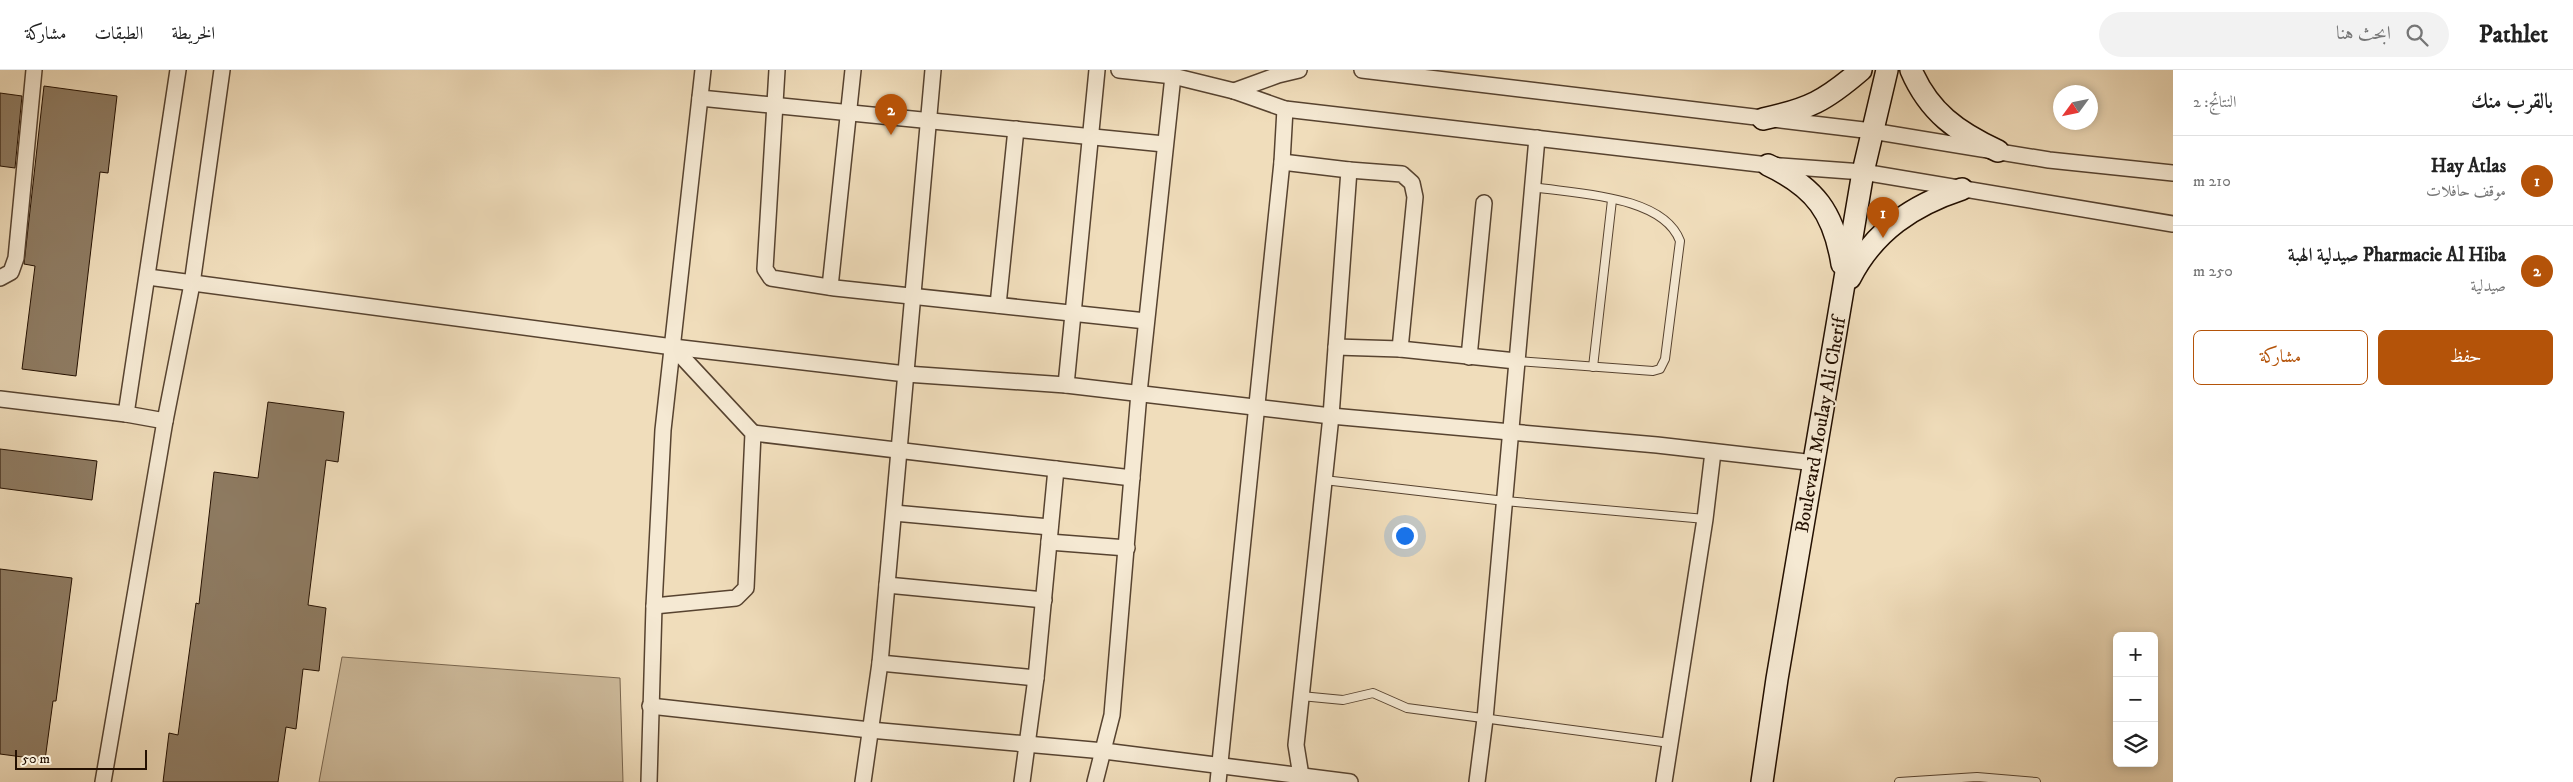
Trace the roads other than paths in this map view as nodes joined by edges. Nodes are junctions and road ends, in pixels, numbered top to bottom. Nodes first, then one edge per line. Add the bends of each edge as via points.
1 (34, 70) edge
2 (178, 70) edge
3 (222, 70) edge
4 (702, 70) edge
5 (777, 70) edge
6 (853, 70) edge
7 (933, 70) edge
8 (1097, 70) edge
9 (1119, 70) edge
10 (1300, 70) edge
11 (1362, 70) edge
12 (1862, 70) edge
13 (1887, 70) edge
14 (1911, 70) edge
15 (1173, 76) junction
16 (1234, 91) junction
17 (700, 98) junction
18 (774, 106) junction
19 (1285, 108) junction
20 (848, 113) junction
21 (1763, 119) junction
22 (929, 121) junction
23 (1016, 129) junction
24 (1872, 131) junction
25 (1091, 137) junction
26 (1537, 138) junction
27 (1164, 144) junction
28 (1998, 151) junction
29 (1282, 162) junction
30 (1768, 166) junction
31 (1348, 170) junction
32 (1863, 172) junction
33 (2173, 173) edge
34 (1533, 187) junction
35 (1962, 190) junction
36 (1612, 200) junction
37 (1484, 204) dead end
38 (2173, 224) edge
39 (148, 276) junction
40 (0, 278) edge
41 (192, 284) junction
42 (830, 287) junction
43 (1844, 289) junction
44 (914, 296) junction
45 (998, 305) junction
46 (1073, 313) junction
47 (1146, 321) junction
48 (673, 347) junction
49 (1336, 347) junction
50 (1400, 350) junction
51 (1469, 357) junction
52 (1516, 361) junction
53 (1592, 366) junction
54 (906, 374) junction
55 (1066, 385) junction
56 (1138, 393) junction
57 (0, 399) edge
58 (1255, 408) junction
59 (126, 414) junction
60 (1331, 416) junction
61 (165, 421) junction
62 (753, 432) junction
63 (1511, 432) junction
64 (899, 450) junction
65 (1713, 452) junction
66 (1815, 463) junction
67 (1056, 469) junction
68 (1132, 478) junction
69 (1324, 480) junction
70 (1505, 501) junction
71 (894, 512) junction
72 (1705, 519) junction
73 (1050, 535) junction
74 (1127, 548) junction
75 (887, 585) junction
76 (1044, 600) junction
77 (654, 606) junction
78 (880, 663) junction
79 (1036, 678) junction
80 (1301, 696) junction
81 (650, 706) junction
82 (1485, 719) junction
83 (870, 730) junction
84 (1670, 743) junction
85 (1026, 744) junction
86 (1104, 751) junction
87 (1219, 766) junction
88 (1301, 779) edge
89 (102, 782) edge
90 (649, 782) edge
91 (863, 782) edge
92 (1022, 782) edge
93 (1095, 782) edge
94 (1218, 782) edge
95 (1350, 782) edge
96 (1477, 782) edge
97 (1664, 782) edge
98 (1762, 782) edge
99 (1898, 782) edge
100 (2036, 782) edge

1 - 40 street via 16,258 11,272
2 - 39 street
3 - 41 street
4 - 17 street
5 - 18 street
6 - 20 street
7 - 22 street
8 - 25 street
9 - 15 street
10 - 16 street
11 - 21 street
12 - 21 main road via 1833,94 1800,111
13 - 24 main road, Boulevard Moulay Ali Cherif
14 - 28 main road via 1918,87 1939,115 1966,136
15 - 16 street
15 - 27 street
16 - 19 street
17 - 18 street
17 - 48 street
18 - 20 street
18 - 42 street via 766,269 777,281
19 - 26 street
19 - 29 street
20 - 22 street
20 - 42 street
21 - 24 street
22 - 23 street
22 - 44 street
23 - 25 street
23 - 45 street
24 - 28 street
24 - 32 main road, Boulevard Moulay Ali Cherif
25 - 27 street
25 - 46 street
26 - 30 street
26 - 34 street
27 - 47 street
28 - 33 street via 2049,160
29 - 31 street
29 - 58 street
30 - 32 street
30 - 43 main road via 1792,177 1812,194 1828,215 1839,240
31 - 49 street
31 - 50 street via 1402,174 1412,183 1415,197
32 - 35 street
32 - 43 main road, Boulevard Moulay Ali Cherif
34 - 36 lane
34 - 52 street
35 - 38 street
35 - 43 main road via 1921,206 1891,225 1862,258
36 - 53 lane
36 - 53 lane via 1638,204 1653,211 1666,219 1680,241 1665,359 1660,369
37 - 51 street
39 - 41 street
39 - 59 street
41 - 48 street
41 - 61 street
42 - 44 street
43 - 66 main road, Boulevard Moulay Ali Cherif
44 - 45 street
44 - 54 street
45 - 46 street
46 - 47 street
46 - 55 street
47 - 56 street
48 - 54 street
48 - 62 street
48 - 77 street via 663,430
49 - 50 street
49 - 60 street
50 - 51 street
51 - 52 street
52 - 53 lane
52 - 63 street
54 - 55 street
54 - 64 street
55 - 56 street
56 - 58 street
56 - 68 street
57 - 59 street
58 - 60 street
58 - 87 street
59 - 61 street
60 - 63 street
60 - 69 street
61 - 89 street
62 - 64 street
62 - 77 street via 746,588 736,598
63 - 65 street
63 - 70 street
64 - 67 street
64 - 71 street
65 - 66 street
65 - 72 street
66 - 98 main road, Boulevard Moulay Ali Cherif
67 - 68 street
67 - 73 street
68 - 74 street
69 - 70 lane
69 - 80 street
70 - 72 lane
70 - 82 street
71 - 73 street
71 - 75 street
72 - 84 street
73 - 74 street
73 - 76 street
74 - 86 street via 1112,714
75 - 76 street
75 - 78 street
76 - 79 street
77 - 81 street
78 - 79 street
78 - 83 street
79 - 85 street
80 - 82 lane via 1343,700 1373,693 1407,708
80 - 88 street via 1296,745
81 - 83 street
81 - 90 street
82 - 84 lane
82 - 96 street
83 - 85 street
83 - 91 street
84 - 97 street
85 - 86 street
85 - 92 street
86 - 87 street
86 - 93 street
87 - 88 street
87 - 94 street
88 - 95 street
99 - 100 lane via 1977,777

